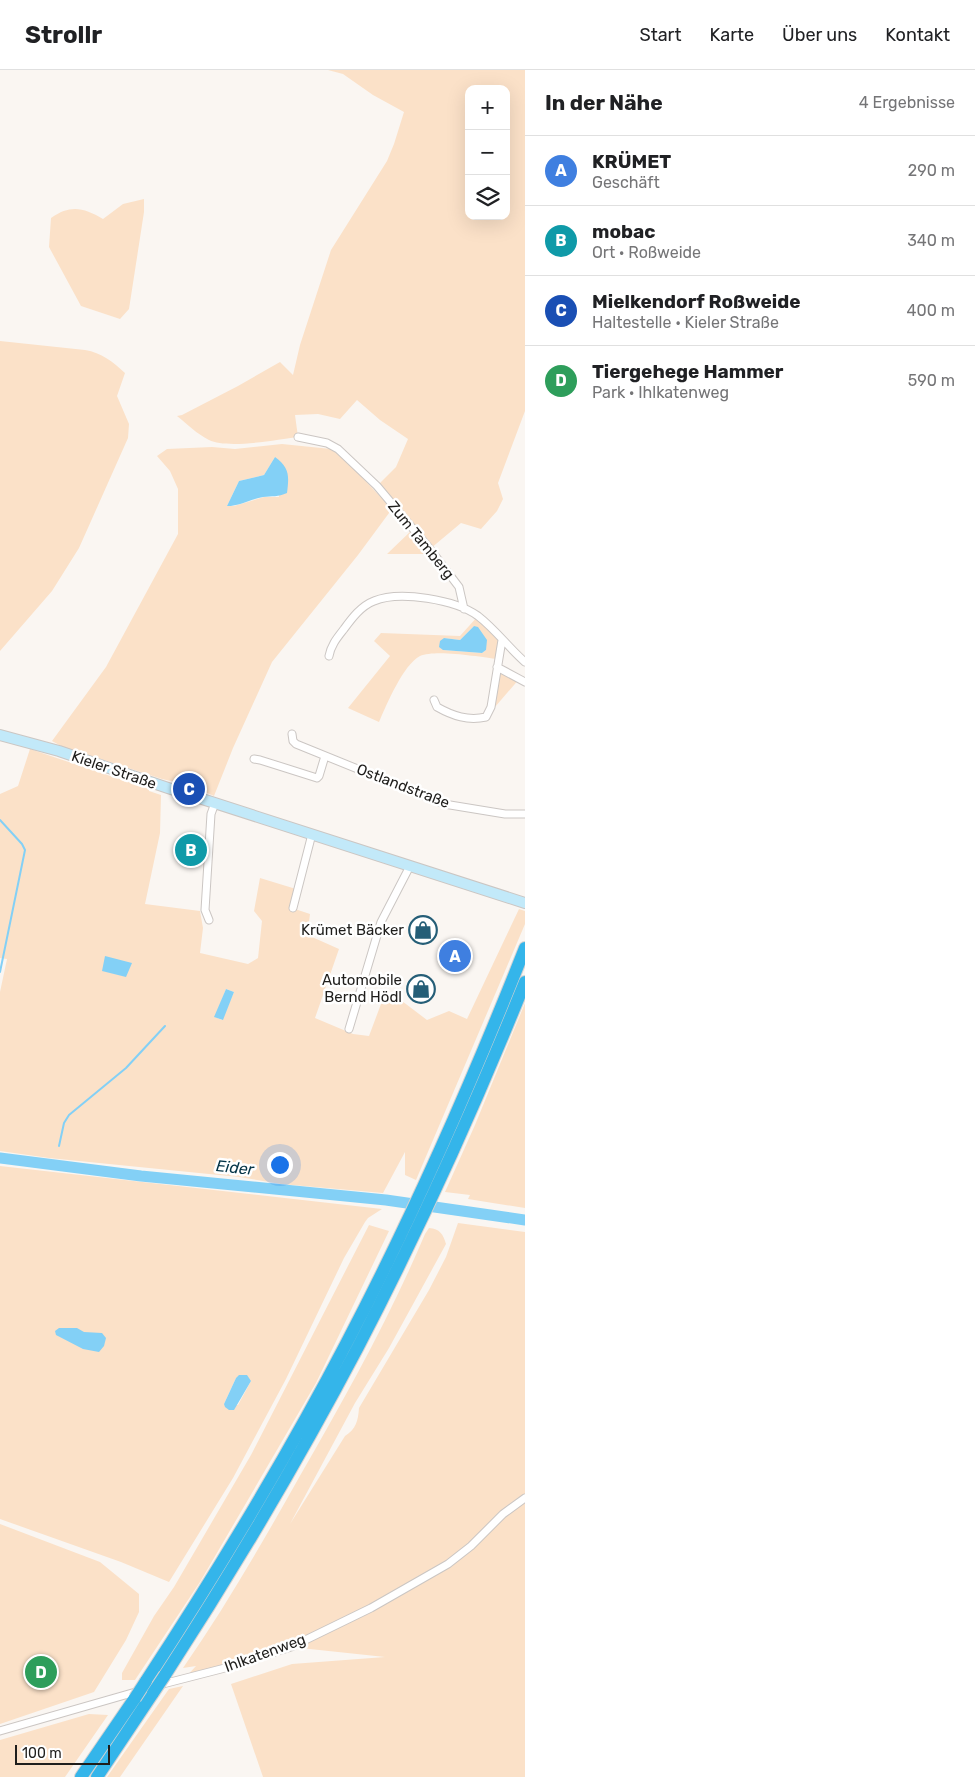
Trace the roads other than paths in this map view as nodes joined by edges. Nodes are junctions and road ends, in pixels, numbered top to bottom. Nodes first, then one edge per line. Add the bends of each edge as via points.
1 (298, 438) dead end
2 (464, 609) junction
3 (502, 640) junction
4 (329, 656) dead end
5 (525, 662) edge
6 (497, 666) junction
7 (525, 682) edge
8 (434, 700) dead end
9 (292, 734) dead end
10 (0, 735) edge
11 (325, 756) junction
12 (254, 759) dead end
13 (215, 803) junction
14 (525, 814) edge
15 (312, 834) junction
16 (410, 866) junction
17 (525, 903) edge
18 (293, 908) dead end
19 (209, 920) dead end
20 (525, 948) edge
21 (525, 982) edge
22 (349, 1030) dead end
23 (413, 1221) junction
24 (525, 1498) edge
25 (0, 1731) edge
26 (81, 1777) edge
27 (96, 1777) edge

1 - 2 street, Zum Tamberg via 327,443 338,449 377,486 459,587
2 - 3 street via 478,616
2 - 4 street via 428,599 386,598 374,601 354,616 335,640
3 - 5 street
3 - 6 street
6 - 7 street
6 - 8 street via 491,708 486,717 453,715 437,707
9 - 11 street, Ostlandstraße via 296,744
10 - 13 street, Kieler Straße via 59,751
11 - 12 street via 320,776 316,778
11 - 14 street, Ostlandstraße via 444,804
13 - 15 street, Kieler Straße
13 - 19 street via 211,814 205,910
15 - 16 street, Kieler Straße
15 - 18 street
16 - 17 street, Kieler Straße
16 - 22 street via 381,922
20 - 23 highway via 422,1188
21 - 23 highway via 436,1189
23 - 26 highway, bridge via 287,1452 208,1586
23 - 27 highway, bridge via 358,1346 293,1467 218,1593
24 - 25 street, Ihlkatenweg via 448,1564 291,1647

